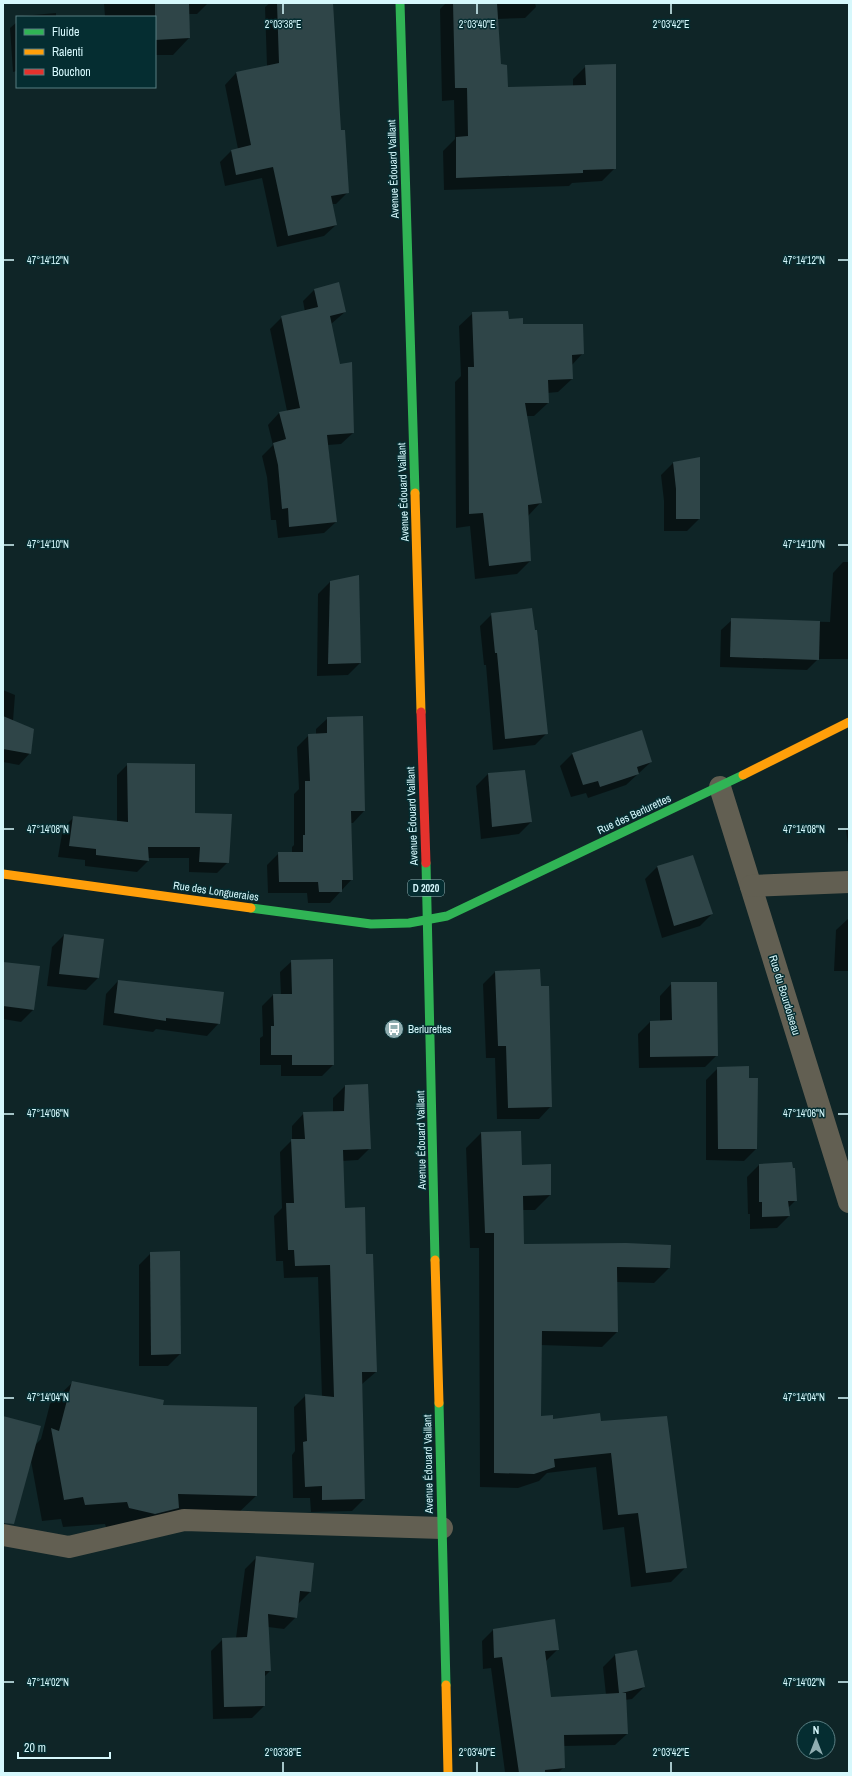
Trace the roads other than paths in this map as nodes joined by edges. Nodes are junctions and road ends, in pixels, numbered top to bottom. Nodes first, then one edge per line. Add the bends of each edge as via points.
1 (400, 3) edge
2 (849, 722) edge
3 (720, 787) junction
4 (3, 874) edge
5 (849, 882) edge
6 (751, 886) junction
7 (427, 921) junction
8 (849, 1202) edge
9 (442, 1528) junction
10 (3, 1536) edge
11 (448, 1773) edge

1 - 7 main road, Avenue Édouard Vaillant / D 2020
2 - 3 main road, Rue des Berlurettes
3 - 6 street, Rue du Bourdoiseau
3 - 7 main road, Rue des Berlurettes via 447,916
4 - 7 main road, Rue des Longueraies via 371,924 402,925
5 - 6 street
6 - 8 street, Rue du Bourdoiseau
7 - 9 main road, Avenue Édouard Vaillant / D 2020
9 - 10 street via 184,1520 69,1547
9 - 11 main road, Avenue Édouard Vaillant / D 2020

